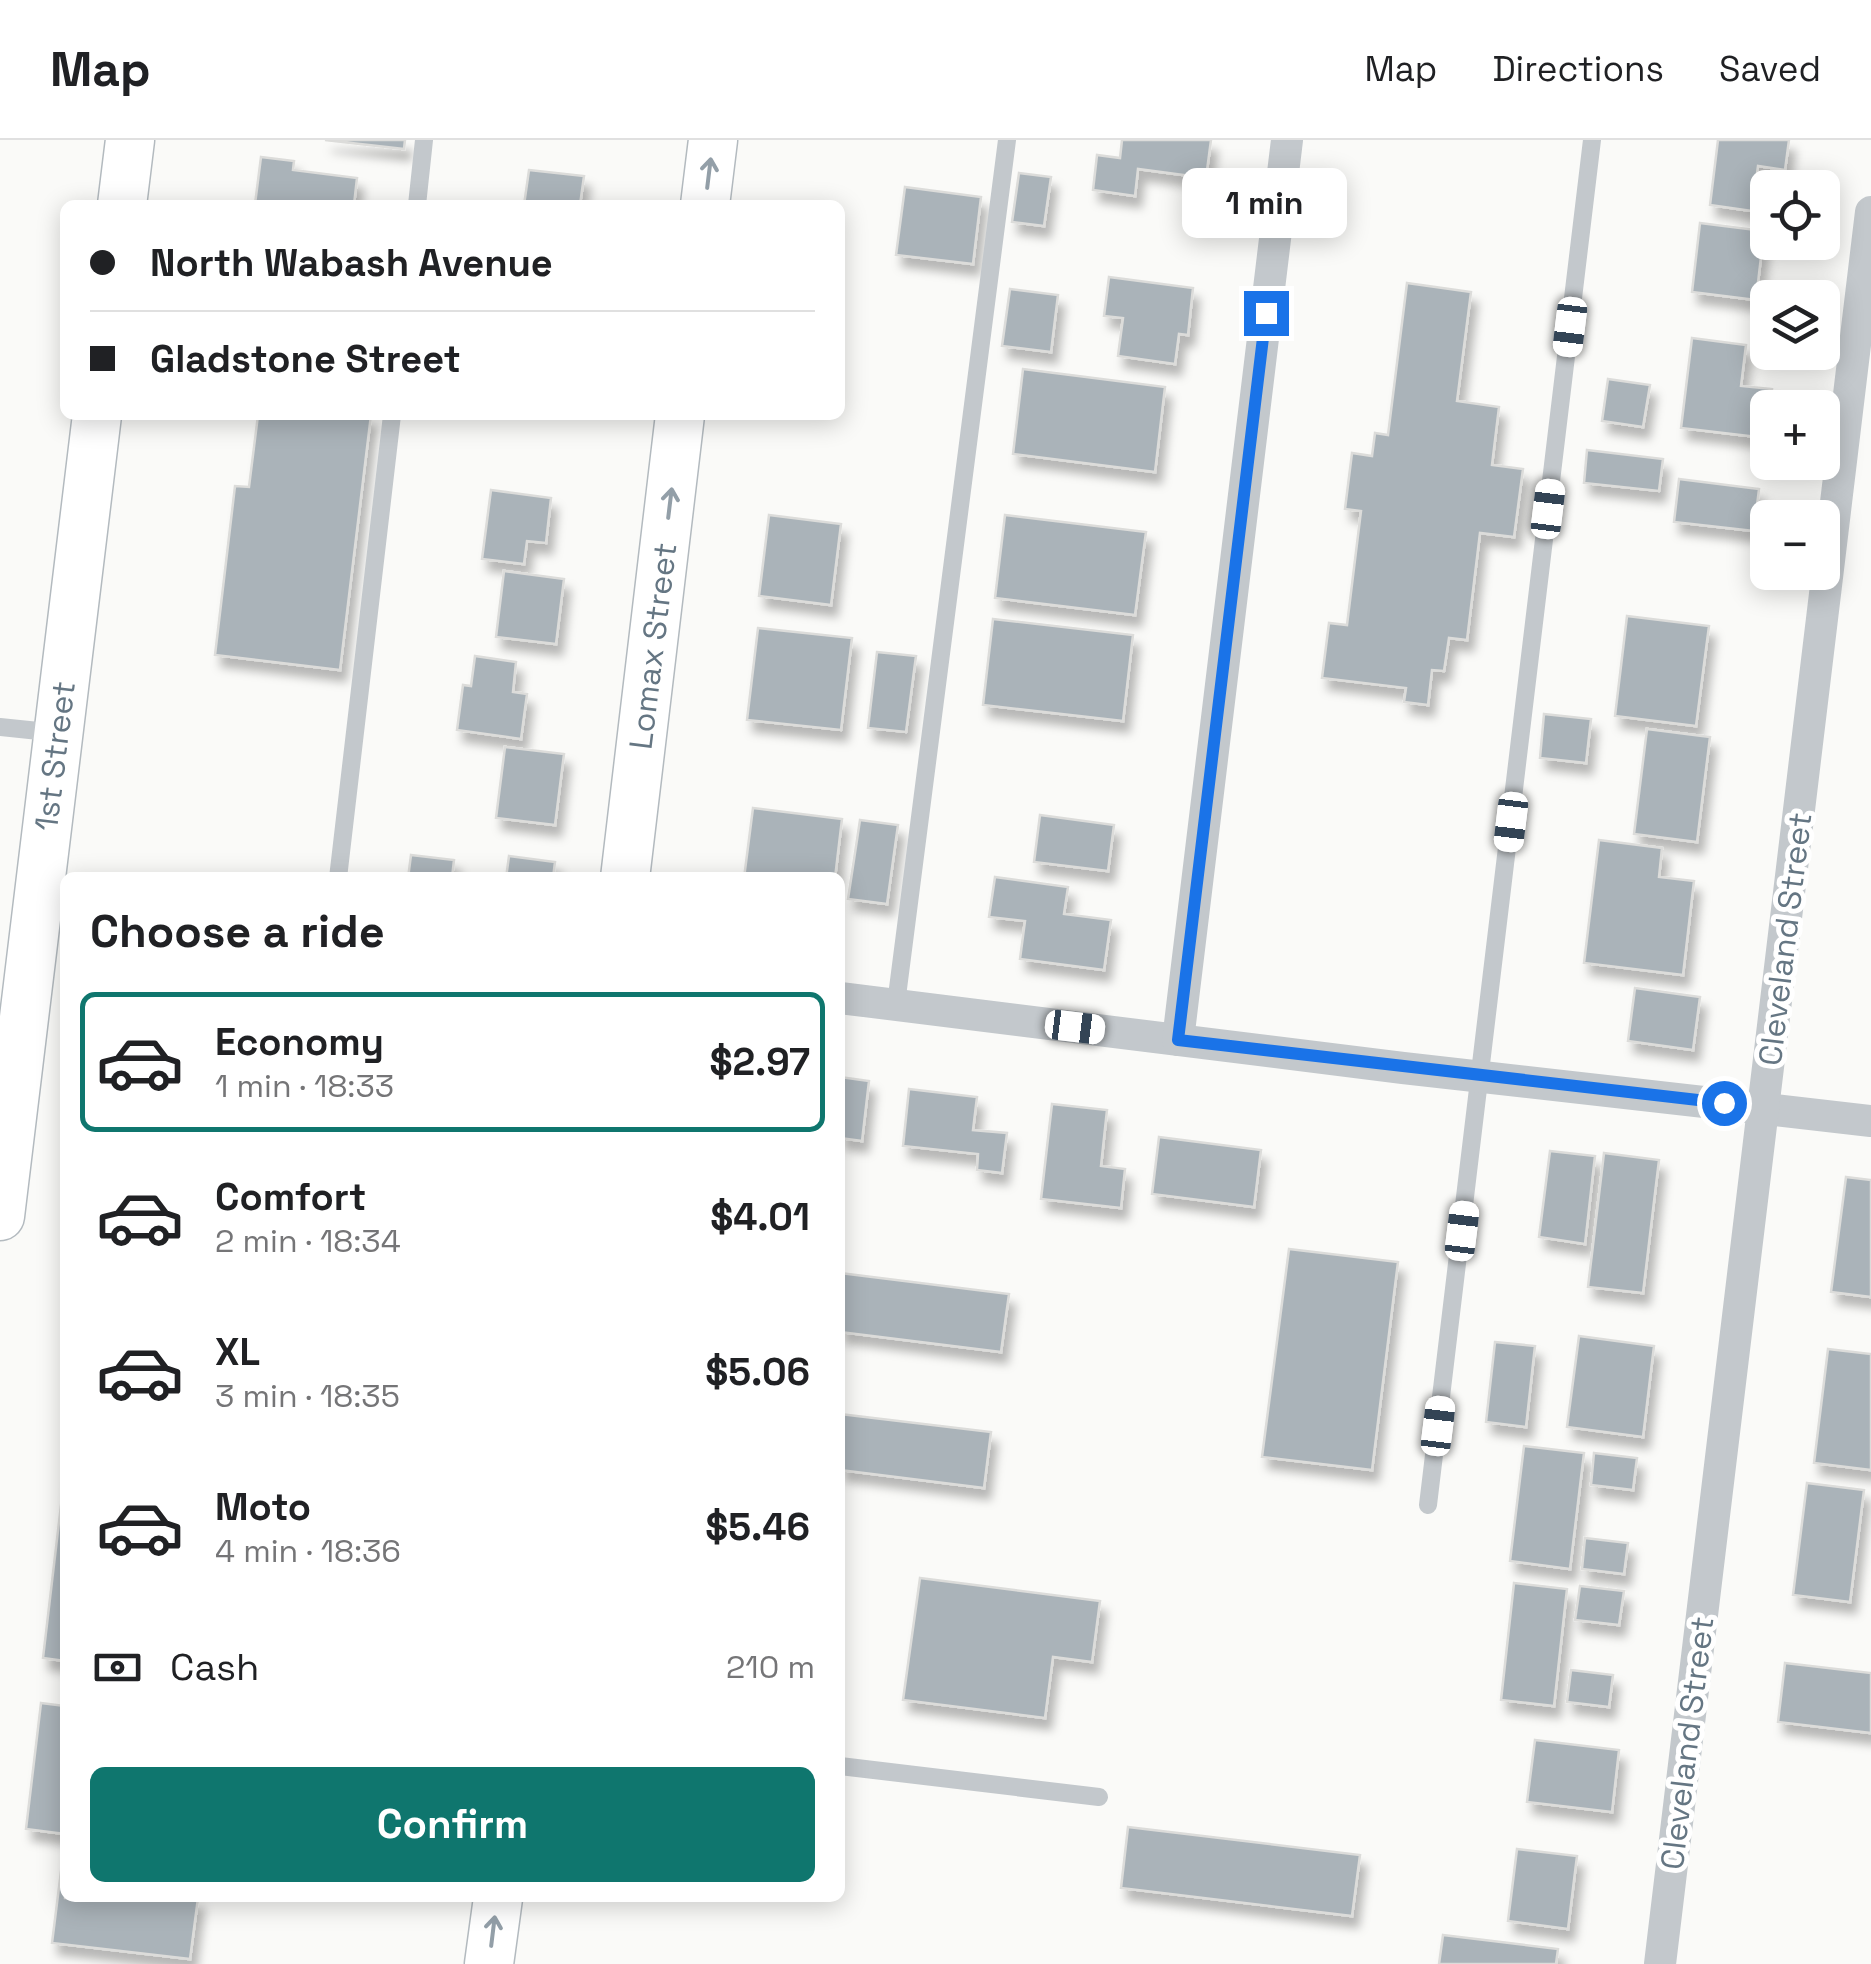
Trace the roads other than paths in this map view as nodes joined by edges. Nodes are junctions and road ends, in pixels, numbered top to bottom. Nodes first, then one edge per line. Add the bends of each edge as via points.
1 (130, 140) edge
2 (424, 140) edge
3 (713, 140) edge
4 (1007, 140) edge
5 (1287, 140) edge
6 (1592, 140) edge
7 (123, 200) edge
8 (418, 200) edge
9 (706, 200) edge
10 (1871, 212) edge
11 (96, 420) edge
12 (391, 420) edge
13 (679, 420) edge
14 (0, 727) edge
15 (58, 733) junction
16 (339, 872) edge
17 (626, 872) edge
18 (52, 901) edge
19 (845, 999) edge
20 (896, 1004) junction
21 (1178, 1040) junction
22 (1481, 1078) junction
23 (1765, 1107) junction
24 (1871, 1121) edge
25 (4, 1147) edge
26 (0, 1216) edge
27 (1428, 1505) dead end
28 (845, 1767) edge
29 (1100, 1797) dead end
30 (497, 1902) edge
31 (489, 1964) edge
32 (1660, 1964) edge

1 - 7 main road
2 - 8 lane
9 -> 3 main road
4 - 20 lane
5 - 21 street
6 - 22 lane
10 - 23 street, Cleveland Street
11 - 15 main road, 1st Street
12 - 16 lane
17 -> 13 main road, Lomax Street
14 - 15 lane
15 - 18 main road, 1st Street
18 - 25 main road, 1st Street
19 - 20 street
20 - 21 street
21 - 22 street
22 - 23 street
22 - 27 lane
23 - 24 street
23 - 32 street, Cleveland Street
25 - 26 main road, 1st Street
28 - 29 lane
31 -> 30 main road

